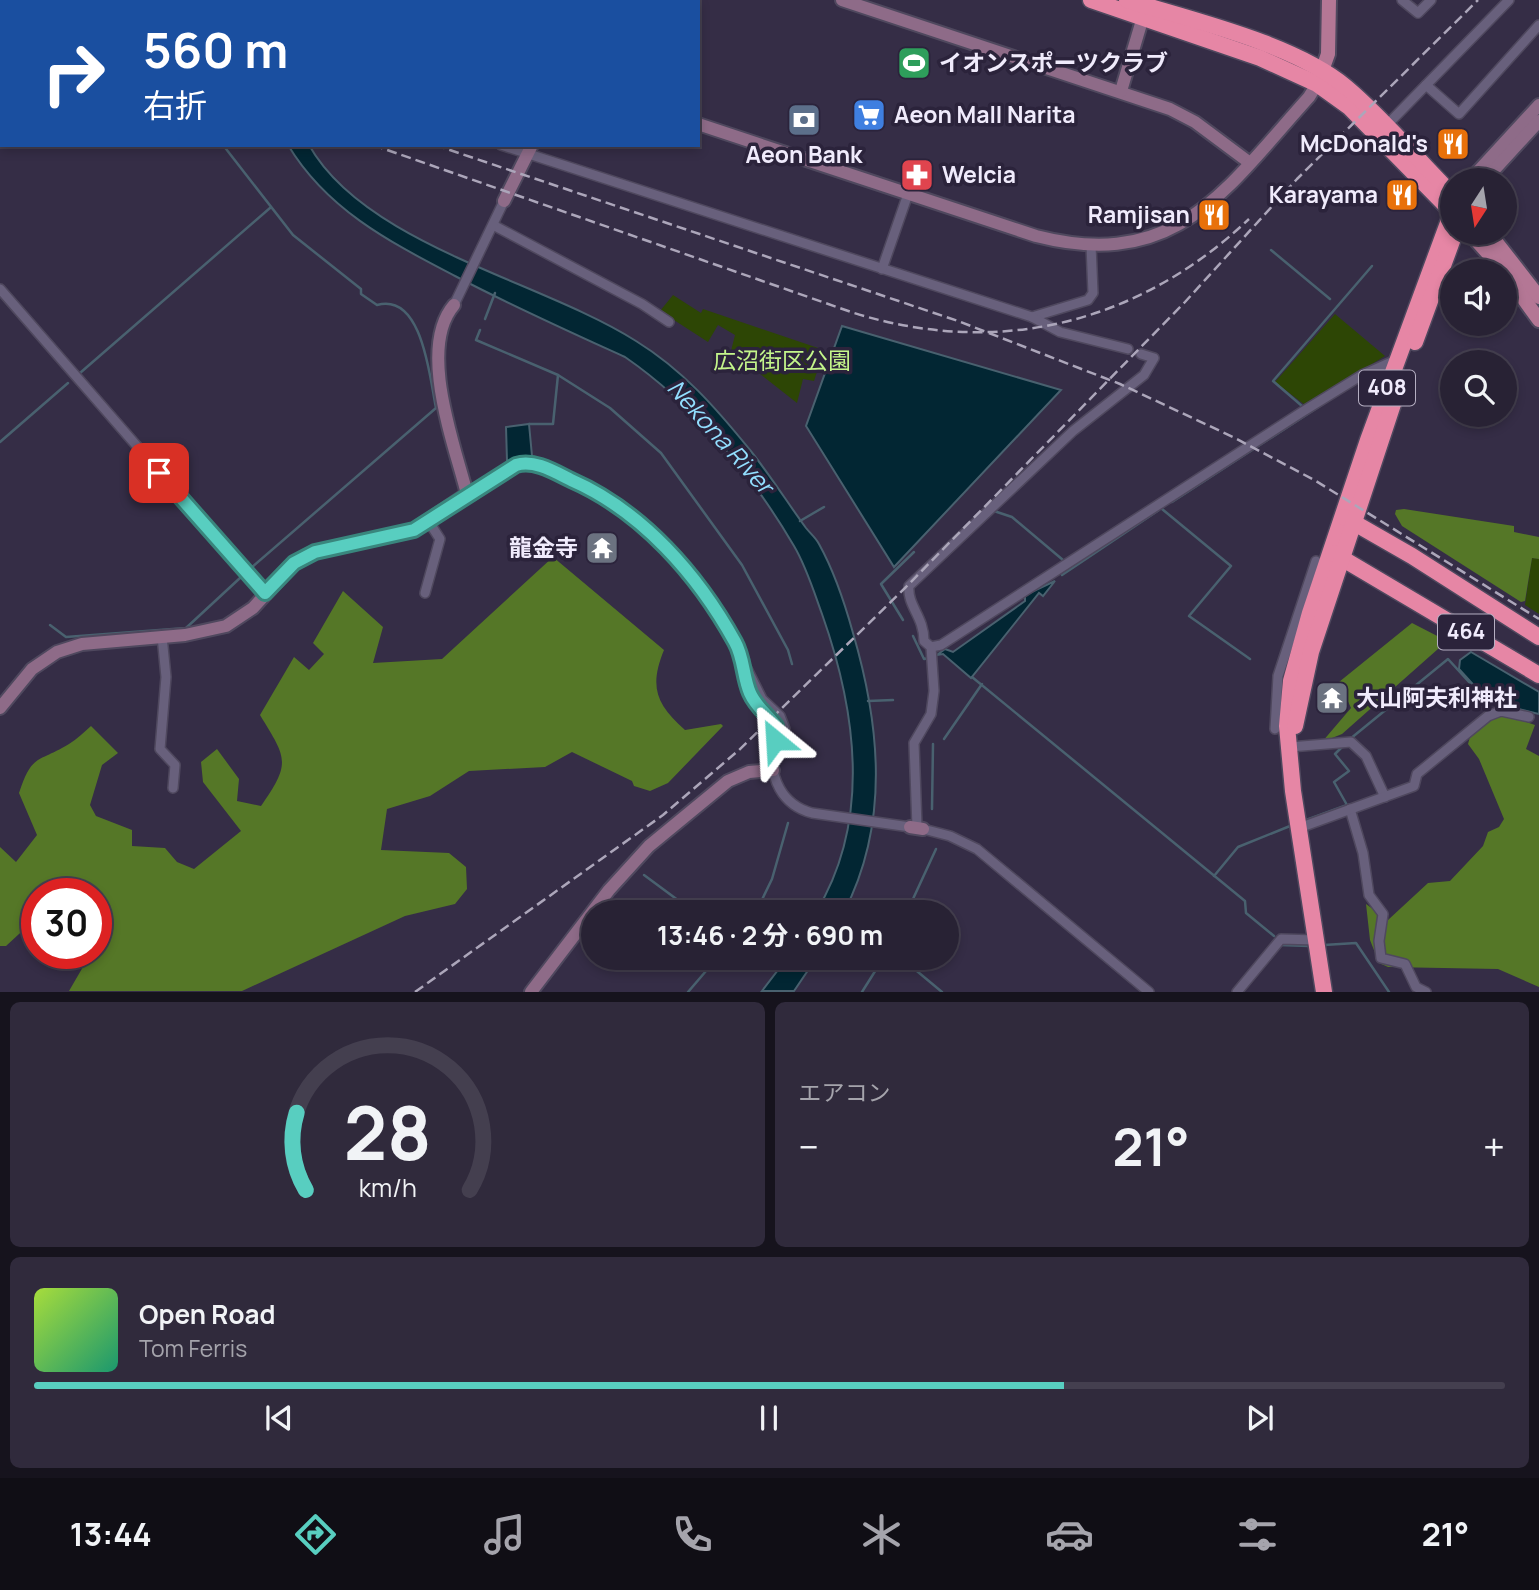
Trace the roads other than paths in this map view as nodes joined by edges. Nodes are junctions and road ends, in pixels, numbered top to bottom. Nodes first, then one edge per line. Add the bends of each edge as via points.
1 (842, 0) edge
2 (1091, 0) edge
3 (1127, 0) edge
4 (1329, 0) edge
5 (1402, 0) edge
6 (1431, 0) edge
7 (1509, 0) edge
8 (1143, 17) junction
9 (1539, 25) edge
10 (1320, 78) junction
11 (1426, 85) junction
12 (1121, 91) junction
13 (1539, 105) edge
14 (1539, 121) edge
15 (700, 125) edge
16 (1386, 126) junction
17 (513, 147) edge
18 (530, 150) edge
19 (1250, 163) junction
20 (1481, 168) edge
21 (1496, 168) edge
22 (1440, 182) edge
23 (908, 194) junction
24 (1440, 199) edge
25 (504, 201) joint
26 (491, 229) junction
27 (1440, 244) edge
28 (1091, 245) junction
29 (1450, 245) edge
30 (1481, 245) edge
31 (1498, 245) edge
32 (1493, 259) edge
33 (882, 269) junction
34 (0, 289) edge
35 (1517, 290) edge
36 (1539, 297) edge
37 (454, 305) joint
38 (1032, 317) junction
39 (1539, 320) edge
40 (669, 322) dead end
41 (1128, 349) dead end
42 (1141, 354) dead end
43 (1398, 359) junction
44 (467, 494) junction
45 (1348, 519) junction
46 (429, 522) junction
47 (1336, 555) junction
48 (1317, 561) dead end
49 (265, 593) junction
50 (425, 593) dead end
51 (162, 636) junction
52 (1539, 638) edge
53 (931, 654) junction
54 (1539, 675) edge
55 (0, 708) edge
56 (1529, 717) dead end
57 (1275, 729) dead end
58 (1290, 747) junction
59 (773, 766) junction
60 (173, 788) dead end
61 (1385, 797) junction
62 (1350, 809) junction
63 (917, 828) junction
64 (1299, 828) junction
65 (1316, 940) junction
66 (1242, 989) edge
67 (531, 992) edge
68 (1149, 992) edge
69 (1324, 992) edge
70 (1426, 992) edge

1 - 12 street
2 - 8 highway, 408
3 - 10 highway, 408 via 1263,44
4 - 10 main road via 1328,54
5 - 6 street via 1418,13
7 - 11 street
8 - 10 highway, 408
8 - 12 street
9 - 11 street via 1459,114
10 - 16 highway, 408 via 1346,87
10 - 19 street via 1309,97
10 - 24 highway, 408
11 - 16 street
12 - 19 street via 1182,114
13 - 20 street
14 - 21 street
15 - 23 street
16 - 22 highway, 408
17 - 18 street
18 - 25 street
18 - 33 street
19 - 28 street via 1202,211 1180,225 1141,241
23 - 28 street via 1036,236
23 - 33 street
25 - 26 street
26 - 37 street
26 - 40 street
27 - 43 highway, 408
28 - 38 street via 1093,293 1088,300
29 - 45 highway
30 - 32 main road
31 - 36 main road
33 - 38 street
34 - 49 street
35 - 39 main road
37 - 44 street via 442,333 438,373
38 - 41 street via 1060,332
42 - 53 street via 1154,358 1144,375 1073,431 911,583 909,596 922,620
43 - 45 highway, 408
43 - 53 street via 1302,412
44 - 46 street
44 - 59 street via 527,463 610,499 700,584 737,645 755,704 776,726
45 - 47 highway, 408
45 - 52 highway
46 - 49 street via 399,535 315,552 294,563
46 - 50 street via 440,538
47 - 54 highway, 464
47 - 58 highway
48 - 57 street via 1280,668
49 - 51 street via 226,626
51 - 55 street via 82,644 57,652 32,669
51 - 60 street via 166,677 160,749 175,765
53 - 63 street via 932,714 914,743
56 - 61 street via 1501,712 1488,716 1417,774 1414,786
58 - 61 street via 1348,741 1366,756
58 - 64 highway
59 - 63 street via 778,787 793,805 823,816
59 - 67 street via 728,781 649,846
61 - 62 street
62 - 64 street
62 - 70 street via 1363,853 1368,895 1384,914 1381,958 1405,964 1416,987
63 - 68 street via 977,849
64 - 65 highway
65 - 66 street via 1281,939
65 - 69 highway

